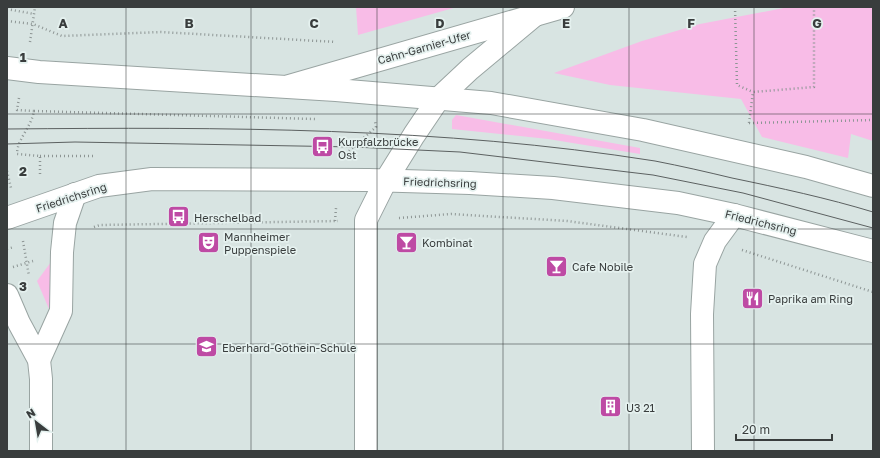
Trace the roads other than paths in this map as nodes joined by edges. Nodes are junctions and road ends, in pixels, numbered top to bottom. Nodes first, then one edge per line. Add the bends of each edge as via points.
1 (563, 7) edge
2 (536, 14) junction
3 (16, 69) edge
4 (286, 87) junction
5 (439, 98) junction
6 (386, 180) junction
7 (873, 186) edge
8 (75, 194) junction
9 (734, 215) junction
10 (7, 218) edge
11 (873, 251) edge
12 (7, 295) edge
13 (38, 360) junction
14 (41, 451) edge
15 (366, 451) edge
16 (703, 451) edge

1 - 2 main road, Cahn-Garnier-Ufer
2 - 4 main road, Cahn-Garnier-Ufer
2 - 5 main road
3 - 4 main road
4 - 5 main road
5 - 6 main road
5 - 7 main road via 491,103 643,130 806,167
6 - 8 main road, Friedrichsring via 152,179 99,186
6 - 9 main road, Friedrichsring via 553,188 678,203
6 - 15 main road via 366,220
8 - 10 main road, Friedrichsring
8 - 13 main road via 65,224 61,311
9 - 11 main road, Friedrichsring
9 - 16 main road via 715,241 705,264 702,307
12 - 13 main road
13 - 14 main road via 41,379

